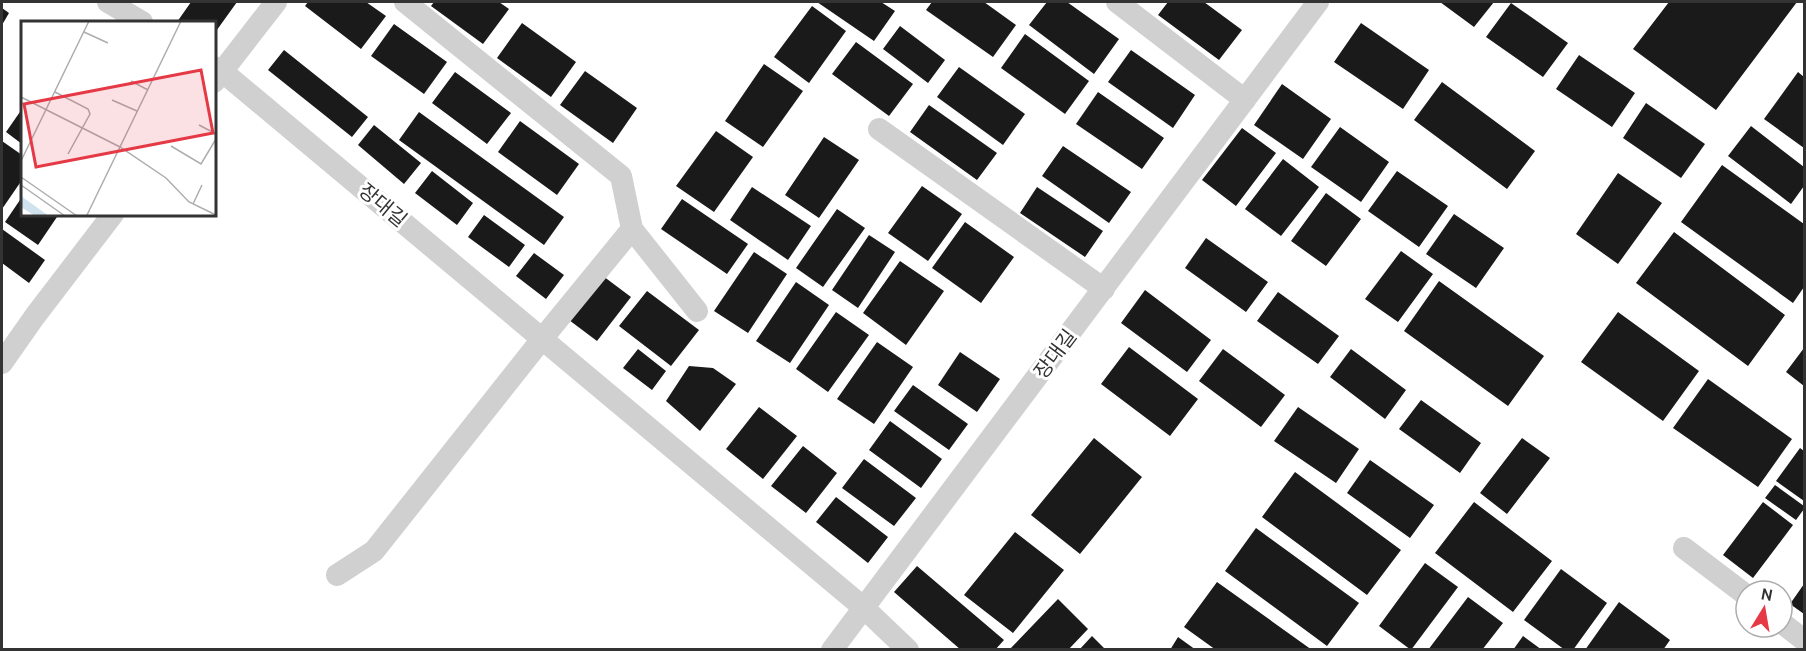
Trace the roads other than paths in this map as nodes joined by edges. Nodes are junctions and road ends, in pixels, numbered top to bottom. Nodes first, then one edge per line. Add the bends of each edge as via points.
1 (108, 2) edge
2 (276, 2) edge
3 (405, 2) edge
4 (1117, 2) edge
5 (1318, 2) edge
6 (140, 21) edge
7 (217, 74) edge
8 (1245, 100) junction
9 (879, 129) dead end
10 (111, 216) edge
11 (633, 229) junction
12 (1104, 289) junction
13 (697, 311) dead end
14 (543, 339) junction
15 (2, 363) edge
16 (1684, 548) dead end
17 (337, 575) dead end
18 (1734, 586) edge
19 (864, 608) junction
20 (832, 650) edge
21 (908, 650) edge

1 - 6 street
2 - 7 street, 장대길
3 - 11 street via 621,176
4 - 8 street
5 - 8 street, 장대길
7 - 14 street, 장대길
8 - 12 street, 장대길
9 - 12 street
10 - 15 street
11 - 13 street
11 - 14 street
12 - 19 street, 장대길
14 - 17 street via 374,551
14 - 19 street, 장대길
16 - 18 street
19 - 20 street, 장대길
19 - 21 street, 장대길

